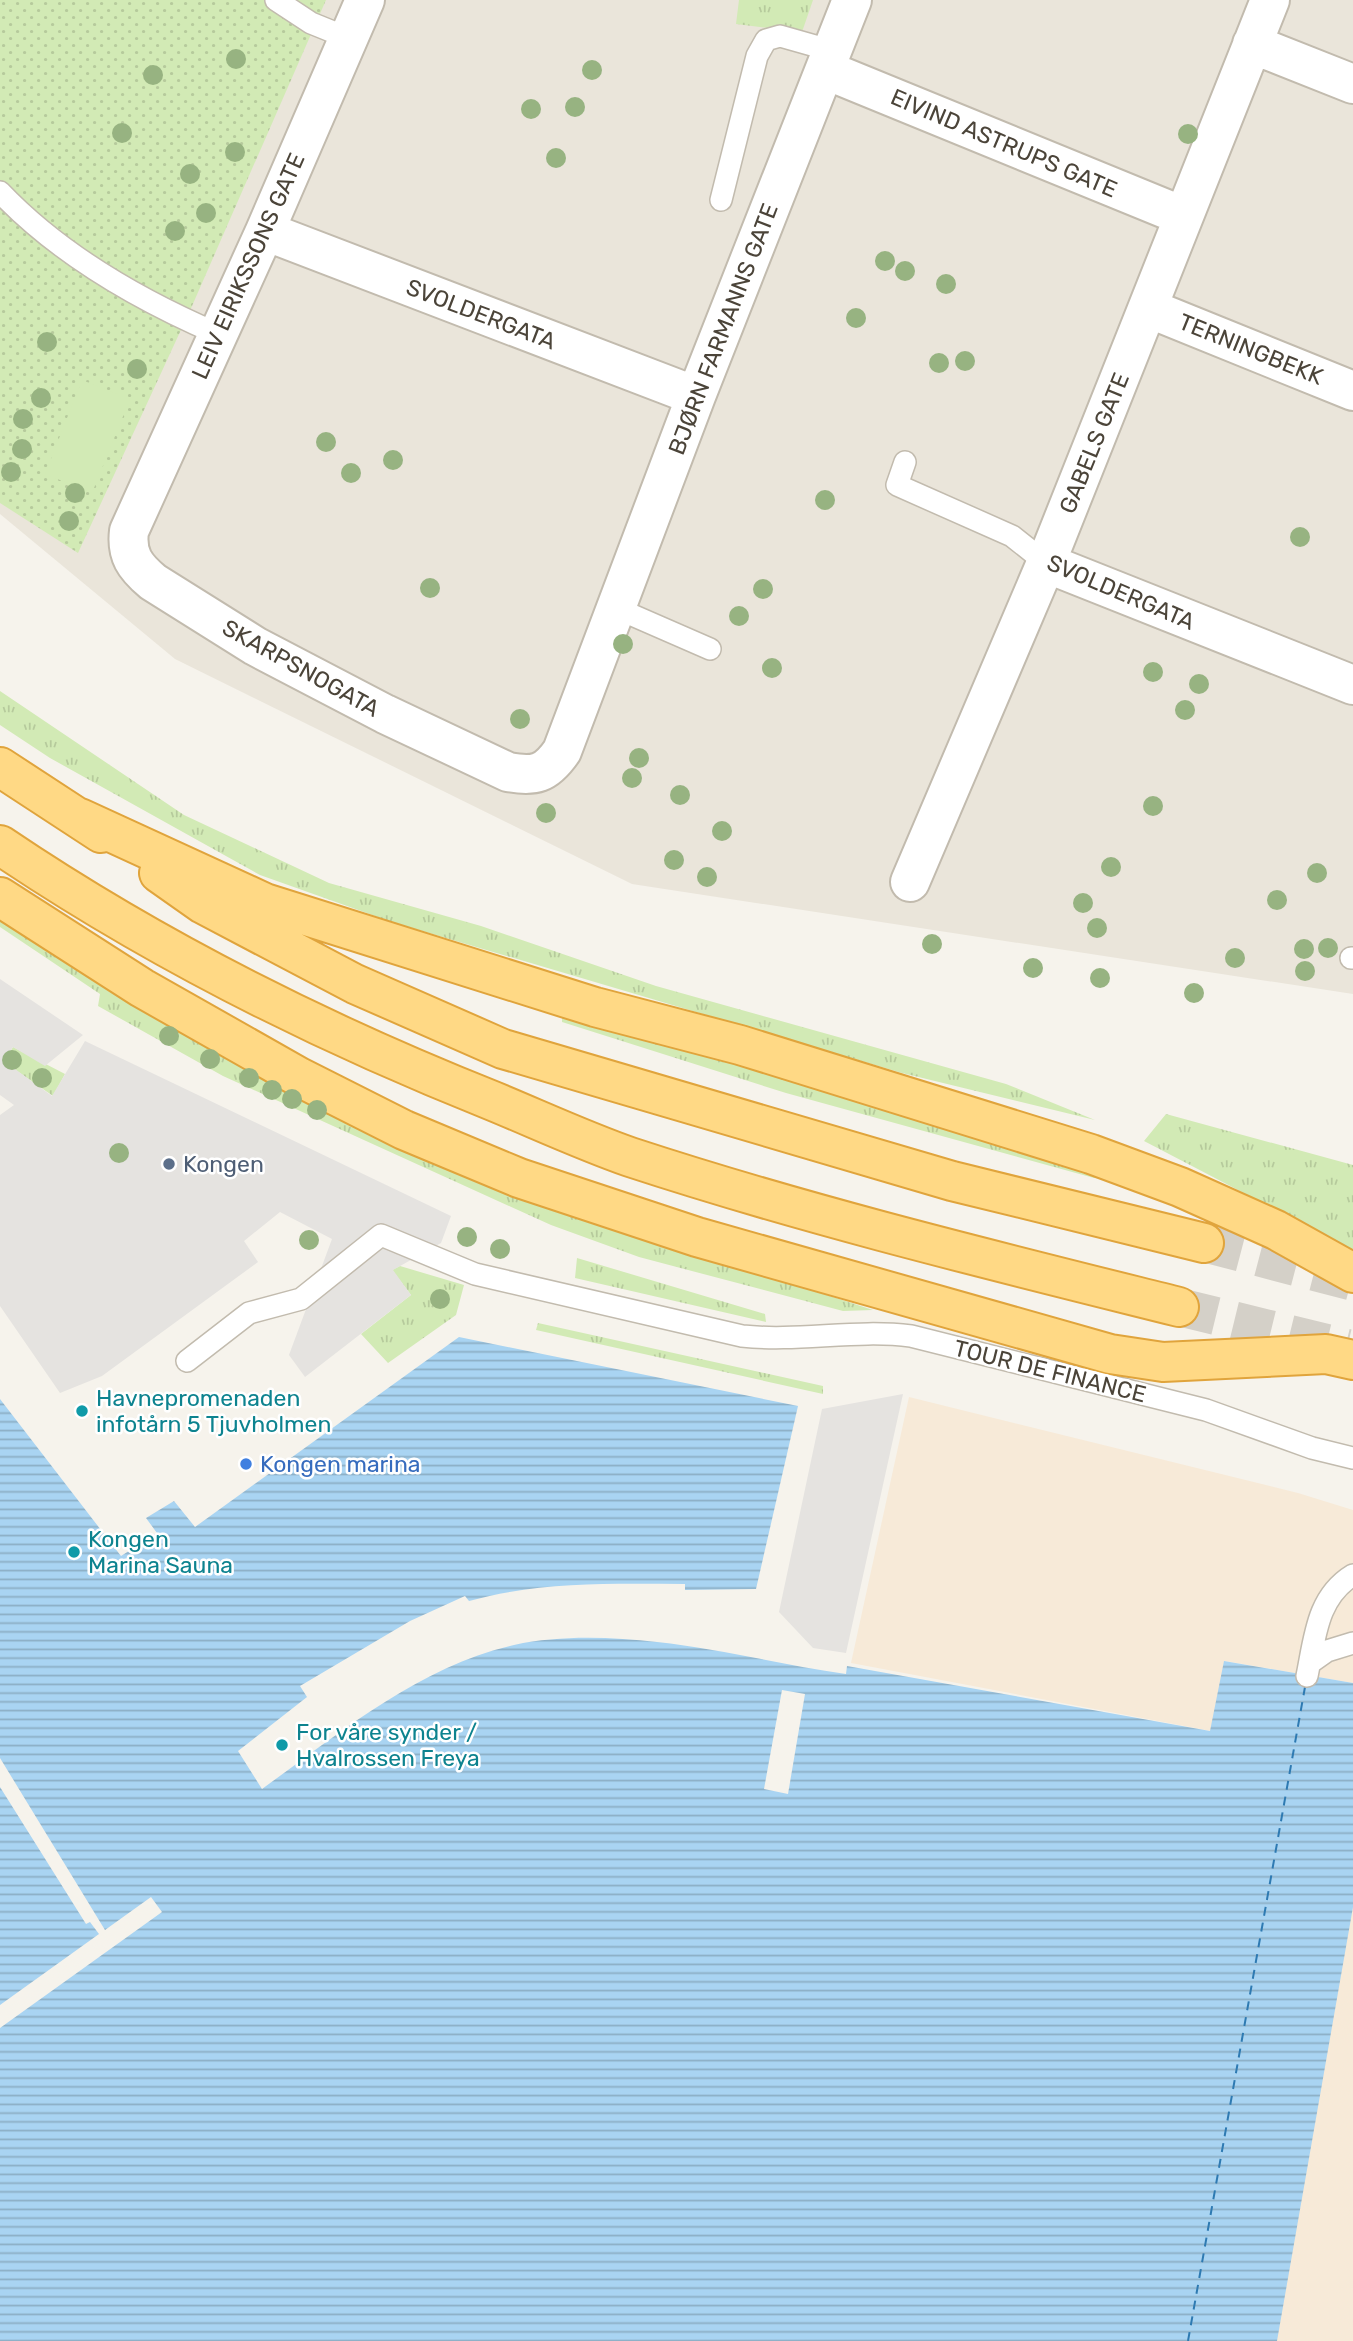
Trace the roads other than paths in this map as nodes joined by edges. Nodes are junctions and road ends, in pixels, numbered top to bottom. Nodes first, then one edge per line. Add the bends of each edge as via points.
1 (276, 0) edge
2 (365, 0) edge
3 (852, 0) edge
4 (1270, 0) edge
5 (348, 38) junction
6 (1252, 44) junction
7 (830, 60) junction
8 (1353, 84) edge
9 (0, 192) edge
10 (720, 200) dead end
11 (1183, 216) junction
12 (265, 231) junction
13 (1148, 308) junction
14 (218, 334) junction
15 (1353, 391) edge
16 (696, 396) junction
17 (905, 462) dead end
18 (129, 531) joint
19 (1046, 563) junction
20 (616, 608) junction
21 (710, 649) dead end
22 (1353, 685) edge
23 (0, 767) edge
24 (508, 772) joint
25 (80, 818) junction
26 (0, 845) edge
27 (910, 882) dead end
28 (0, 897) edge
29 (1204, 1243) tunnel mouth
30 (1353, 1273) edge
31 (1180, 1307) tunnel mouth
32 (1353, 1360) edge
33 (187, 1361) dead end
34 (1353, 1458) edge
35 (1353, 1575) edge
36 (1353, 1643) edge

1 - 5 lane via 311,23
2 - 5 street, LEIV EIRIKSSONS GATE
3 - 7 street, BJØRN FARMANNS GATE
4 - 6 street, GABELS GATE
5 - 12 street, LEIV EIRIKSSONS GATE
6 - 8 street
6 - 11 street, GABELS GATE
7 - 10 lane via 780,36 766,40 757,56
7 - 11 street, EIVIND ASTRUPS GATE
7 - 16 street, BJØRN FARMANNS GATE
9 - 14 lane via 64,248 111,279
11 - 13 street, GABELS GATE
12 - 14 street, LEIV EIRIKSSONS GATE
12 - 16 street, SVOLDERGATA
13 - 15 street, TERNINGBEKK
13 - 19 street, GABELS GATE
14 - 18 street, LEIV EIRIKSSONS GATE
16 - 20 street, BJØRN FARMANNS GATE
17 - 19 lane, SVOLDERGATA via 897,485 1012,536
18 - 24 street, SKARPSNOGATA via 130,558 153,582 255,646
19 - 22 street, SVOLDERGATA
19 - 27 street, GABELS GATE
20 - 21 lane
20 - 24 street, BJØRN FARMANNS GATE via 562,751 540,775
23 - 25 highway
25 - 29 highway via 203,904 355,984 503,1049 952,1181
25 - 30 highway via 265,903 595,1007 740,1045 1091,1154 1276,1230
26 - 31 highway via 170,948 320,1028 627,1156 942,1247
28 - 32 highway via 142,988 299,1077 519,1178 709,1241 1110,1354 1163,1363 1326,1354
33 - 34 lane, TOUR DE FINANCE via 249,1313 301,1299 381,1236 475,1274 742,1336 911,1336 1206,1410
35 - 36 lane via 1327,1597 1308,1669 1327,1651

